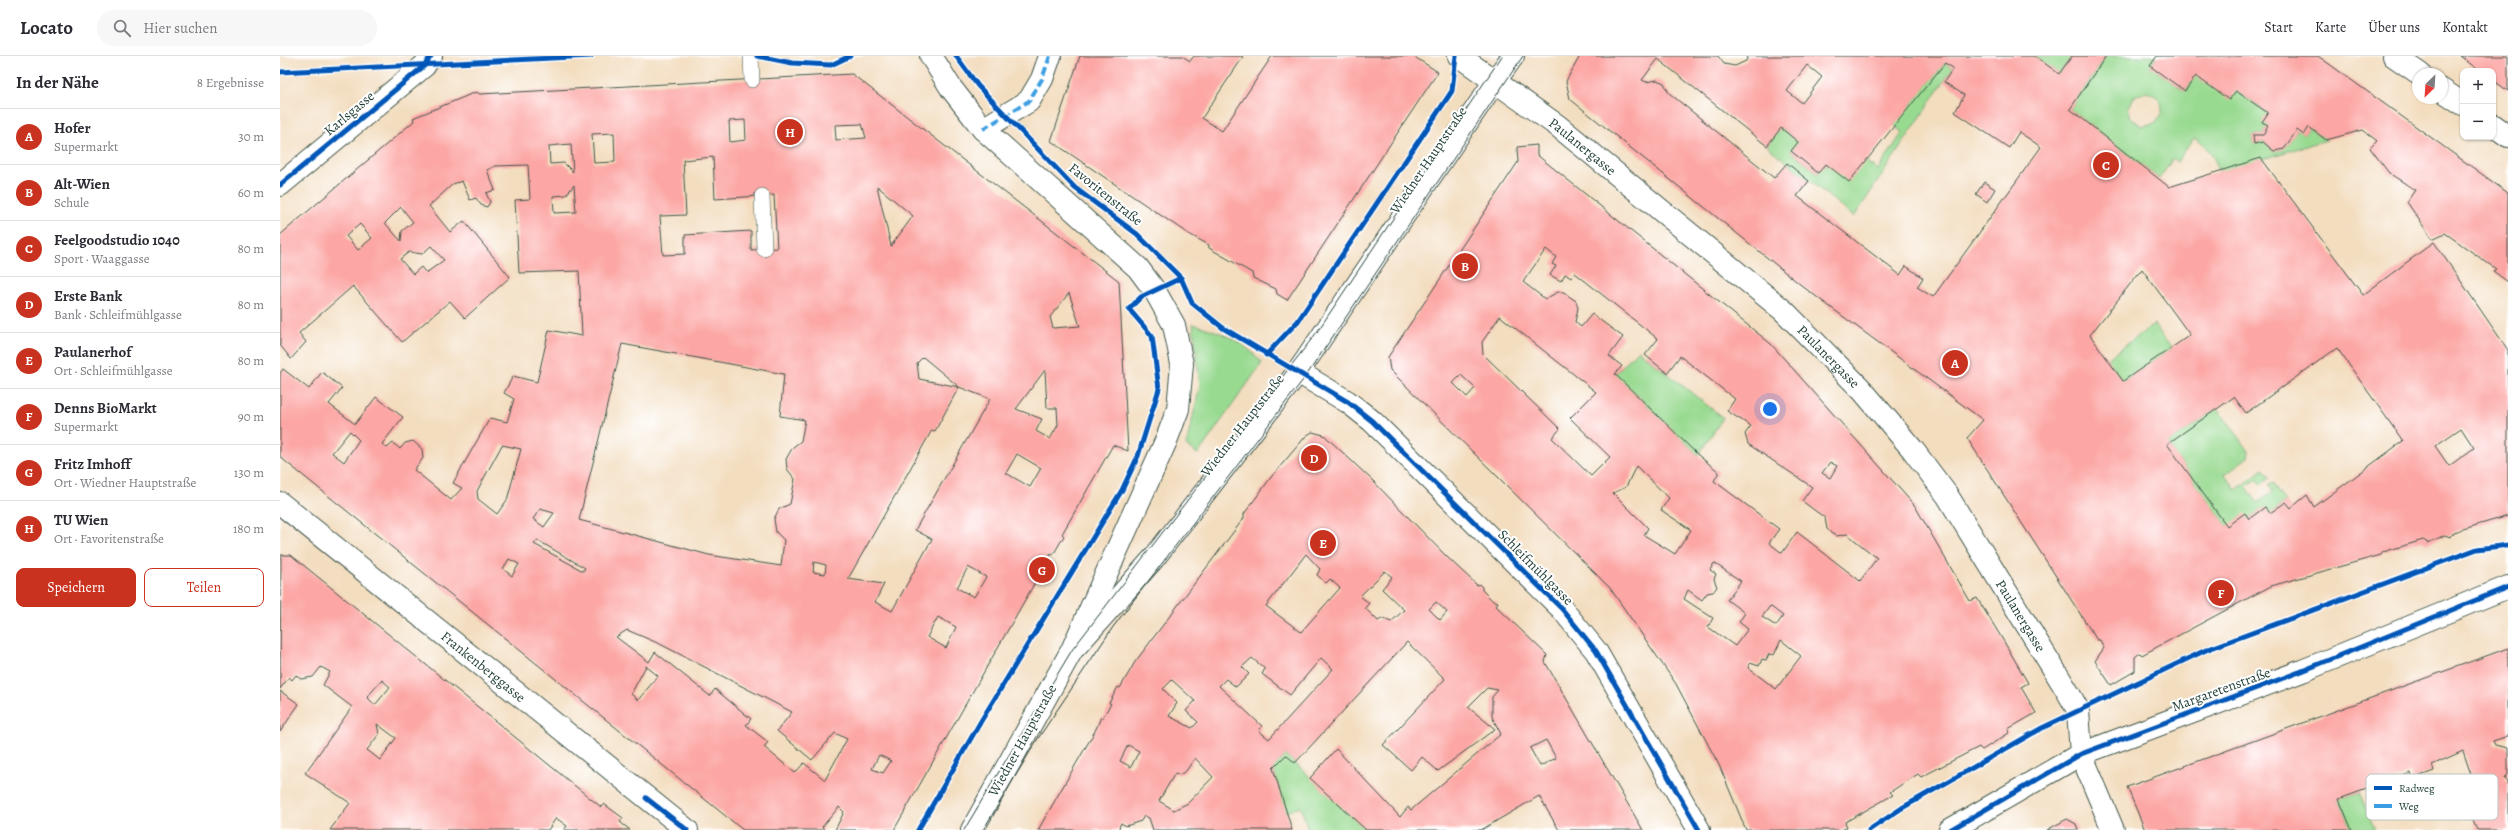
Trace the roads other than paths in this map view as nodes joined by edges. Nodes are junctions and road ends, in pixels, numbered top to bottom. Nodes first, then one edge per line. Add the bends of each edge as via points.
1 (431, 56) edge
2 (751, 56) edge
3 (932, 56) edge
4 (1050, 56) edge
5 (1459, 56) edge
6 (1512, 56) edge
7 (2394, 56) edge
8 (2412, 68) edge
9 (752, 80) dead end
10 (1495, 81) junction
11 (2448, 94) edge
12 (2460, 102) edge
13 (2496, 127) edge
14 (983, 129) junction
15 (2508, 136) edge
16 (280, 185) edge
17 (762, 196) dead end
18 (764, 249) dead end
19 (1298, 372) junction
20 (280, 503) edge
21 (2508, 587) edge
22 (1072, 650) junction
23 (2081, 754) junction
24 (687, 830) edge
25 (972, 830) edge
26 (1699, 830) edge
27 (1950, 830) edge
28 (2113, 830) edge

1 - 16 street, Karlsgasse via 424,66
2 - 9 lane
3 - 14 street via 951,88
4 - 14 street via 1042,79 1029,101
5 - 10 street, Paulanergasse
6 - 10 street, Wiedner Hauptstraße
7 - 8 street
10 - 19 street, Wiedner Hauptstraße
10 - 23 street, Paulanergasse via 1558,126 1784,311 1862,390 1947,495 2070,694 2078,710
11 - 12 street
13 - 15 street
14 - 22 street, Wiedner Hauptstraße via 1138,268 1155,291 1174,325 1182,364 1178,409 1166,441
17 - 18 lane
19 - 22 street, Wiedner Hauptstraße via 1154,558
19 - 26 street, Schleifmühlgasse via 1348,402 1372,421 1562,609 1596,651
20 - 24 street, Frankenberggasse
21 - 23 street, Margaretenstraße via 2302,671
22 - 25 street, Wiedner Hauptstraße
23 - 27 street, Margaretenstraße
23 - 28 street, Paulanergasse

